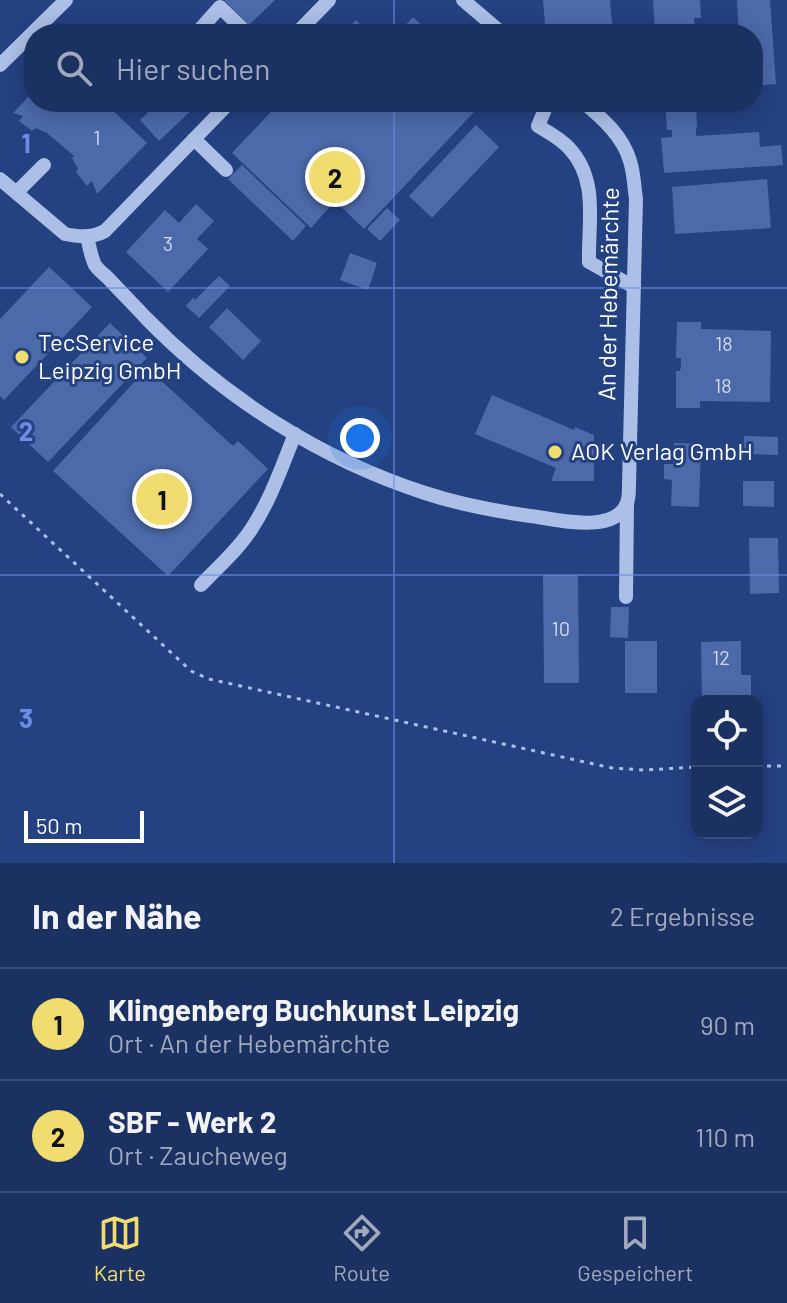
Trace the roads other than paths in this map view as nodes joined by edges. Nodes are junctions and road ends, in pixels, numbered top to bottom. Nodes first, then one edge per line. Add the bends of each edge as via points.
1 (66, 0) edge
2 (329, 0) edge
3 (463, 0) edge
4 (42, 24) edge
5 (205, 24) edge
6 (238, 24) edge
7 (306, 24) edge
8 (491, 24) edge
9 (24, 41) edge
10 (0, 65) edge
11 (220, 112) edge
12 (544, 112) edge
13 (594, 112) edge
14 (194, 139) junction
15 (44, 165) dead end
16 (226, 170) dead end
17 (0, 179) edge
18 (17, 192) junction
19 (87, 236) junction
20 (634, 287) junction
21 (295, 434) junction
22 (627, 503) junction
23 (201, 585) dead end
24 (626, 597) dead end

1 - 4 street
2 - 7 street
3 - 8 street
5 - 6 street via 220,7
9 - 10 street
11 - 14 street
12 - 20 street via 538,126 568,147 583,168 590,194 589,262
13 - 20 street, An der Hebemärchte via 621,141 630,160 636,199
14 - 16 street
14 - 19 street via 105,231
15 - 18 street
17 - 18 street
18 - 19 street via 65,234
19 - 21 street via 96,266 163,335 237,397
20 - 22 street, An der Hebemärchte
21 - 22 street via 385,479 519,515 595,523 611,519
21 - 23 street via 251,530
22 - 24 street, An der Hebemärchte

